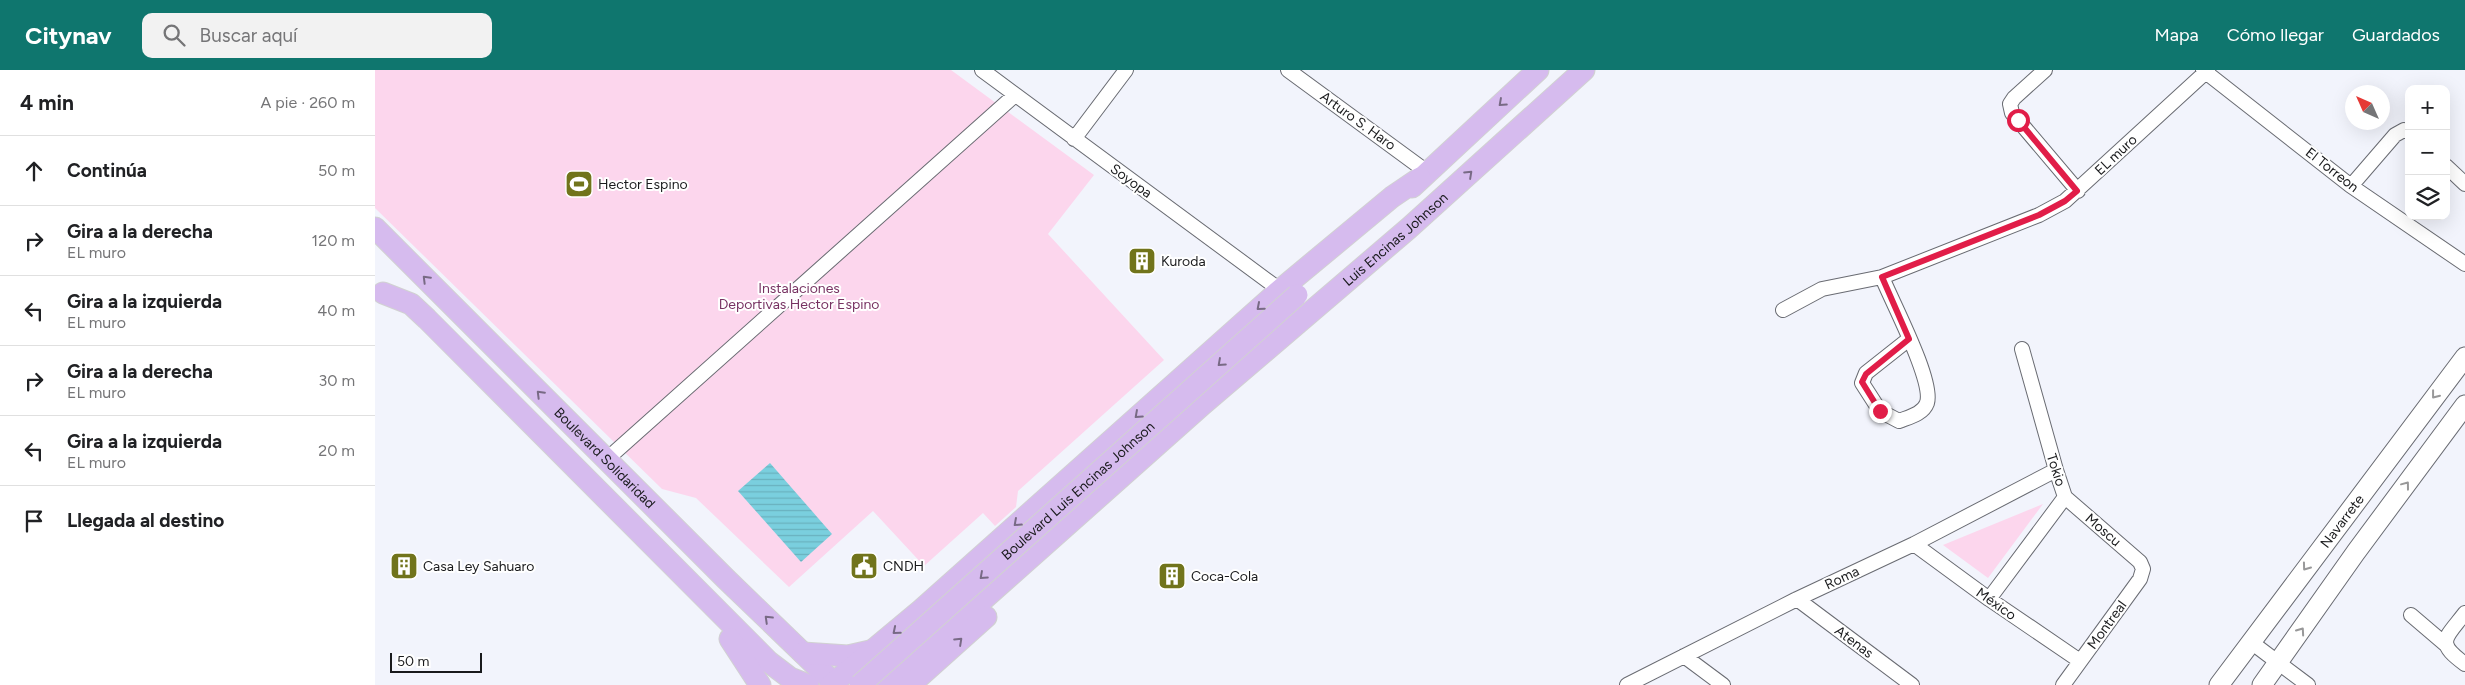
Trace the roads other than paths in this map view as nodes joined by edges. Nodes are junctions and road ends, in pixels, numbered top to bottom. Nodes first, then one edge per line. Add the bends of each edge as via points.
1 (982, 70) edge
2 (1126, 70) edge
3 (1288, 70) edge
4 (1538, 70) edge
5 (1584, 70) edge
6 (2045, 70) edge
7 (2206, 71) edge
8 (1015, 95) junction
9 (2405, 130) edge
10 (1074, 139) junction
11 (2450, 170) edge
12 (1424, 175) junction
13 (2465, 184) edge
14 (2351, 186) junction
15 (2077, 191) junction
16 (375, 228) edge
17 (2465, 264) edge
18 (1882, 277) junction
19 (379, 289) edge
20 (1288, 293) junction
21 (1783, 310) dead end
22 (1301, 321) junction
23 (1909, 339) junction
24 (2023, 349) dead end
25 (2465, 357) edge
26 (1202, 405) joint
27 (2465, 405) edge
28 (607, 460) junction
29 (2055, 470) junction
30 (2375, 475) junction
31 (2065, 497) junction
32 (1914, 544) junction
33 (2356, 552) junction
34 (2140, 562) joint
35 (1797, 599) junction
36 (1989, 599) junction
37 (2465, 613) edge
38 (2411, 615) dead end
39 (957, 624) junction
40 (730, 639) junction
41 (2251, 642) junction
42 (2447, 648) junction
43 (873, 650) junction
44 (803, 653) junction
45 (1684, 656) junction
46 (2080, 661) junction
47 (2279, 663) junction
48 (2465, 664) edge
49 (837, 684) edge
50 (760, 685) edge
51 (778, 685) edge
52 (808, 685) edge
53 (861, 685) edge
54 (887, 685) edge
55 (910, 685) edge
56 (1627, 685) edge
57 (1723, 685) edge
58 (1911, 685) edge
59 (2063, 685) edge
60 (2219, 685) edge
61 (2262, 685) edge
62 (2309, 685) edge

1 - 8 street, Soyopa
2 - 10 street
3 - 12 street, Arturo S. Haro
4 -> 12 main road, Luis Encinas Johnson
22 -> 5 main road, Luis Encinas Johnson
6 - 15 street via 2013,98 2010,104 2012,113
7 - 14 street, El Torreon
7 - 15 street, EL muro
8 - 10 street, Soyopa
8 - 28 street
9 - 14 street via 2395,135
10 - 20 street, Soyopa
11 - 13 street
12 - 20 main road, Luis Encinas Johnson via 1380,220
14 - 17 street, El Torreon
15 - 18 street, EL muro via 2039,215
28 -> 16 main road, Boulevard Solidaridad
18 - 21 street, EL muro via 1822,289
18 - 23 street
19 - 40 main road
19 - 52 main road via 411,304 769,662 790,678
20 -> 43 main road
20 -> 53 main road, Boulevard Luis Encinas Johnson, bridge
22 - 26 main road, Luis Encinas Johnson
55 -> 22 main road via 1231,395
23 - 23 street via 1919,361 1928,396 1926,405 1918,414 1899,421 1880,411 1862,382 1866,374
24 - 29 street, Tokio
25 -> 30 main road, Navarrete
26 - 39 main road, Boulevard Luis Encinas Johnson
33 -> 27 main road
44 -> 28 main road, Boulevard Solidaridad
29 - 31 street, Tokio
29 - 32 street, Roma
30 - 33 main road via 2386,483 2387,489 2357,532
30 -> 41 main road, Navarrete
31 - 34 street, Moscu
31 - 36 street, Tokio
32 - 35 street, Roma
32 - 36 street, México
47 -> 33 main road
34 - 46 street, Montreal via 2143,569 2140,579
35 - 45 street, Roma
35 - 58 street, Atenas
36 - 46 street, México
37 - 42 street via 2448,635
38 - 42 street
39 - 49 main road, bridge via 927,639 884,668
39 - 54 main road, Boulevard Luis Encinas Johnson
40 - 50 main road
40 - 51 main road
41 - 47 street
41 - 60 main road, Navarrete
42 - 48 street
43 - 44 main road via 849,656
43 - 49 main road
44 - 49 main road, Boulevard Solidaridad
45 - 56 street, Roma
45 - 57 street
46 - 59 street, Montreal
47 - 61 main road
47 - 62 street

